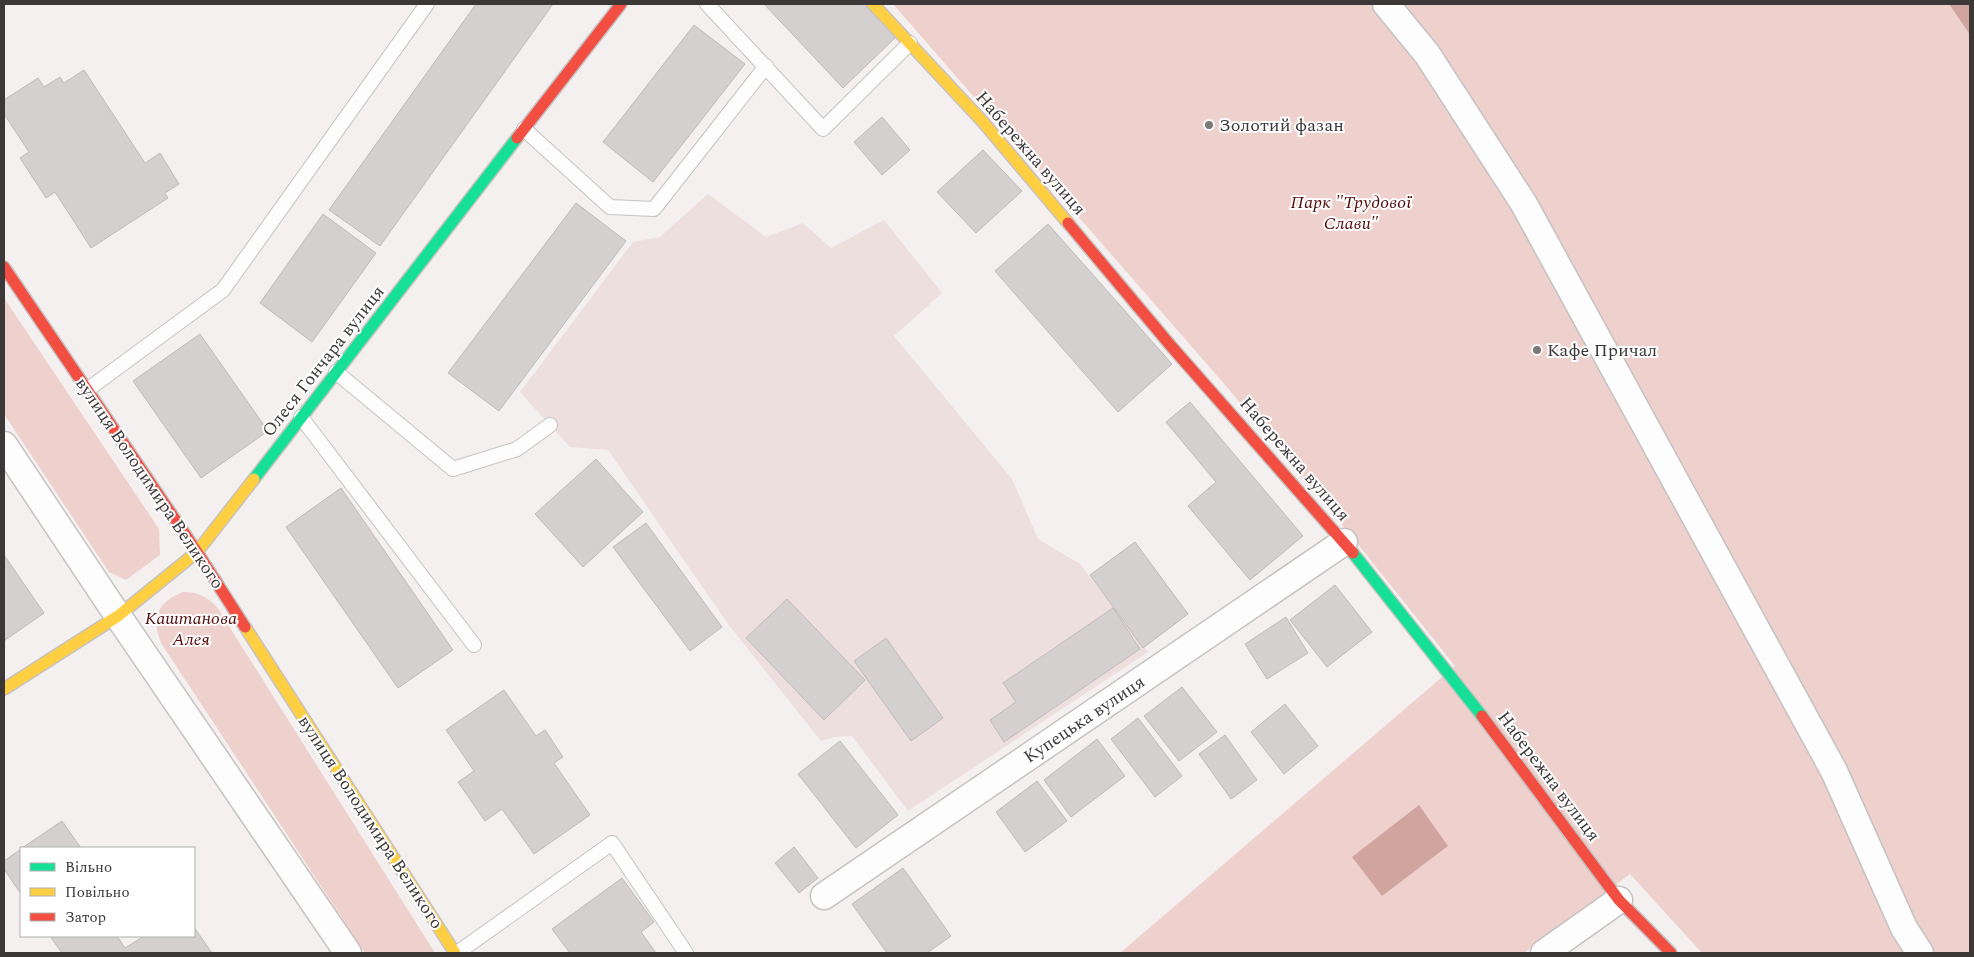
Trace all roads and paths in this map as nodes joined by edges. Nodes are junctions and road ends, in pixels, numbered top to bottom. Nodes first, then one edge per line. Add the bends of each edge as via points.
1 (427, 4) edge
2 (621, 4) edge
3 (707, 4) edge
4 (873, 4) edge
5 (1386, 4) edge
6 (910, 43) junction
7 (766, 66) junction
8 (524, 128) junction
9 (4, 267) edge
10 (336, 372) junction
11 (87, 390) junction
12 (301, 417) junction
13 (550, 425) dead end
14 (4, 445) edge
15 (1344, 542) junction
16 (197, 552) junction
17 (118, 616) junction
18 (474, 645) dead end
19 (4, 689) edge
20 (824, 896) dead end
21 (1619, 900) junction
22 (348, 953) edge
23 (456, 953) edge
24 (686, 953) edge
25 (1544, 953) edge
26 (1671, 953) edge
27 (1920, 953) edge

1 - 11 lane via 223,290
2 - 8 street, Олеся Гончара вулиця
3 - 7 lane
4 - 6 street, Набережна вулиця
5 - 27 street via 1427,54 1524,204 1834,771 1904,928
6 - 7 lane via 823,129
6 - 15 street, Набережна вулиця via 983,122 1171,346
7 - 8 lane via 654,209 610,206
8 - 10 street, Олеся Гончара вулиця
9 - 11 street, вулиця Володимира Великого
10 - 12 street, Олеся Гончара вулиця
10 - 13 lane via 453,469 517,449
11 - 16 street, вулиця Володимира Великого
12 - 16 street, Олеся Гончара вулиця
12 - 18 lane
14 - 17 street
15 - 20 street, Купецька вулиця
15 - 21 street, Набережна вулиця via 1455,680
16 - 17 street, Олеся Гончара вулиця
16 - 23 street, вулиця Володимира Великого
17 - 19 street, Олеся Гончара вулиця
17 - 22 street
21 - 25 street
21 - 26 street, Набережна вулиця
23 - 24 lane via 612,843

